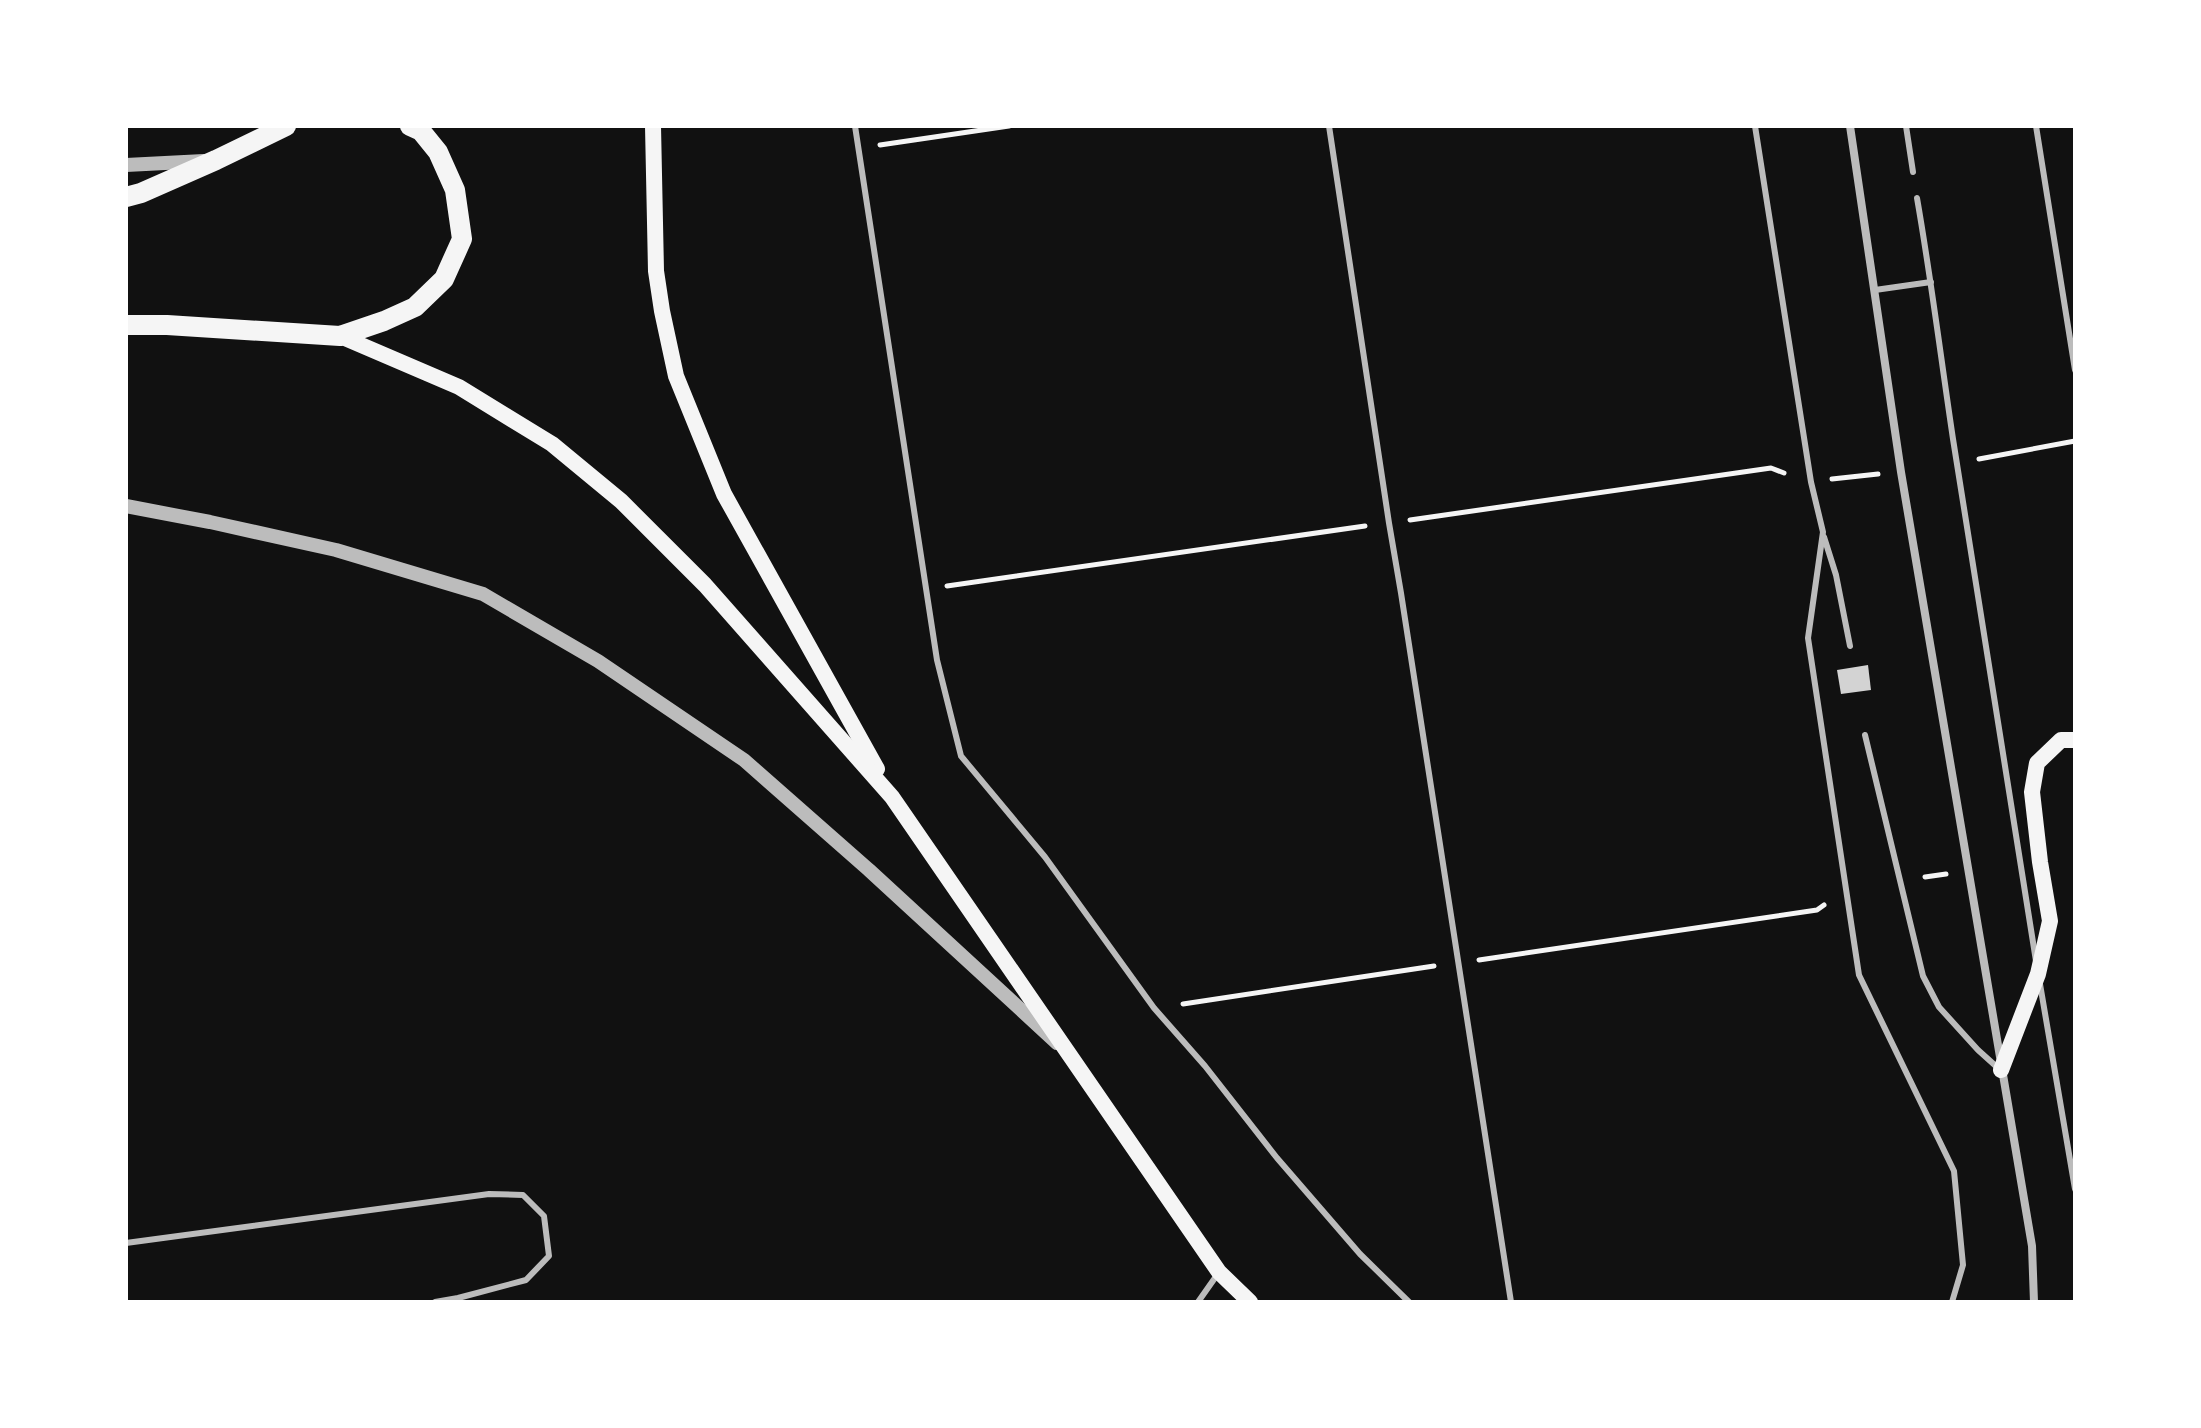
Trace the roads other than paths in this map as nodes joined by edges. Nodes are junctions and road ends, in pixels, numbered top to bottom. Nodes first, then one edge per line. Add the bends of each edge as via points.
1 (286, 126) edge
2 (410, 126) edge
3 (653, 126) edge
4 (855, 126) edge
5 (1329, 126) edge
6 (1755, 126) edge
7 (1850, 126) edge
8 (2036, 126) edge
9 (1908, 128) edge
10 (216, 160) junction
11 (126, 165) edge
12 (1913, 172) dead end
13 (126, 197) edge
14 (1917, 198) dead end
15 (1931, 282) junction
16 (1875, 290) junction
17 (126, 325) edge
18 (340, 336) junction
19 (2075, 370) edge
20 (126, 506) edge
21 (1823, 532) junction
22 (1850, 646) dead end
23 (1865, 735) dead end
24 (2075, 740) edge
25 (892, 797) junction
26 (2038, 974) junction
27 (1073, 1058) junction
28 (2001, 1070) junction
29 (2075, 1189) edge
30 (126, 1243) edge
31 (1219, 1272) junction
32 (459, 1300) edge
33 (435, 1302) edge
34 (1198, 1302) edge
35 (1250, 1302) edge
36 (1409, 1302) edge
37 (1511, 1302) edge
38 (1952, 1302) edge
39 (2034, 1302) edge

1 - 10 main road
2 - 18 main road via 438,152 450,177 462,239 444,279 415,307
3 - 25 main road via 656,271 676,376 724,494
4 - 36 lane via 937,660 961,756 1045,857 1154,1008 1277,1158
5 - 37 lane
6 - 21 lane
7 - 16 street
8 - 19 lane
9 - 12 lane
10 - 11 street
10 - 13 main road
14 - 15 lane
15 - 16 lane
15 - 26 lane
16 - 28 street
17 - 18 main road
18 - 25 main road via 459,387 552,444 621,501 705,585
20 - 27 street via 336,550 483,594 598,661 744,760
21 - 22 lane
21 - 38 lane via 1808,638 1859,975 1954,1171 1963,1265
23 - 28 lane via 1923,976 1939,1007
24 - 26 main road via 2061,740 2037,763 2032,792 2050,921
25 - 27 main road
26 - 28 main road
26 - 29 lane
27 - 31 main road
28 - 39 street via 2032,1246
30 - 32 lane via 489,1194 523,1195 544,1216 549,1256 526,1280
31 - 34 lane
31 - 35 main road
32 - 33 lane

